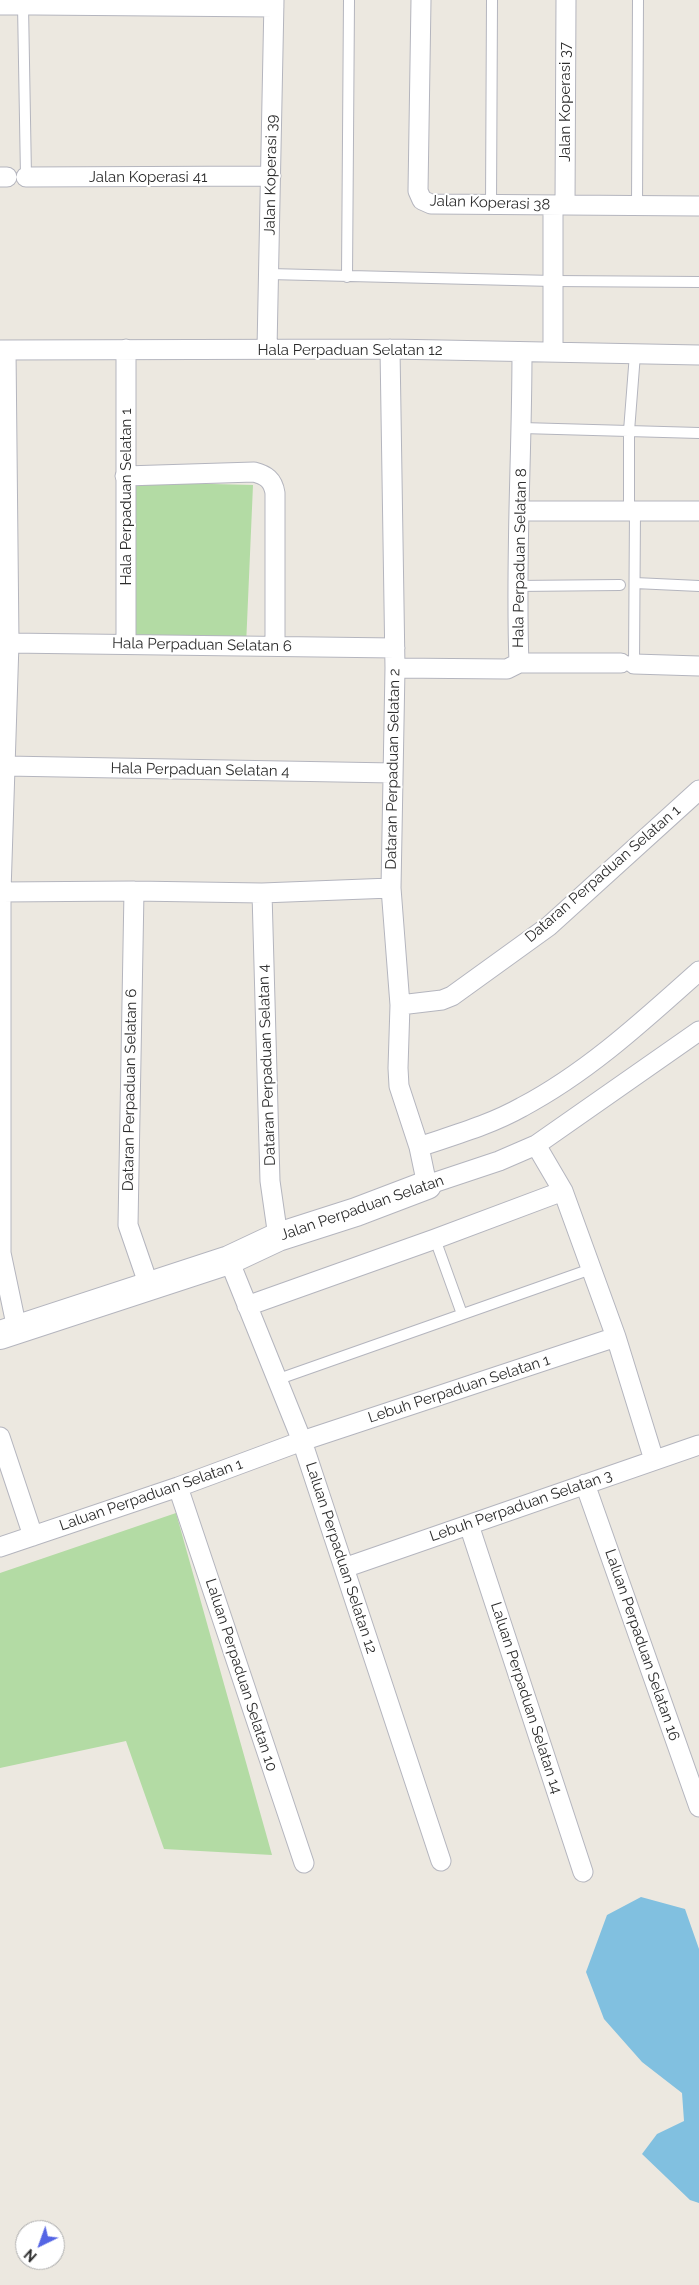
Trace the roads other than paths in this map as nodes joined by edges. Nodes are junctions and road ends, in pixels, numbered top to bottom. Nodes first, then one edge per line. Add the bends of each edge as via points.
1 (349, 0) edge
2 (421, 0) edge
3 (492, 0) edge
4 (566, 0) edge
5 (638, 0) edge
6 (22, 2) edge
7 (274, 3) edge
8 (0, 5) edge
9 (271, 176) junction
10 (26, 177) joint
11 (491, 205) junction
12 (559, 205) junction
13 (636, 206) junction
14 (699, 206) edge
15 (268, 274) junction
16 (347, 277) junction
17 (553, 281) junction
18 (699, 282) edge
19 (126, 349) junction
20 (267, 349) junction
21 (390, 349) junction
22 (3, 350) edge
23 (522, 352) junction
24 (553, 352) junction
25 (635, 354) junction
26 (699, 355) edge
27 (522, 428) junction
28 (629, 431) junction
29 (699, 433) edge
30 (125, 476) junction
31 (4, 488) edge
32 (632, 510) junction
33 (520, 511) junction
34 (699, 512) edge
35 (635, 583) junction
36 (620, 585) dead end
37 (516, 586) junction
38 (699, 586) edge
39 (9, 643) junction
40 (126, 644) junction
41 (275, 646) junction
42 (395, 648) junction
43 (519, 663) junction
44 (628, 664) junction
45 (699, 666) edge
46 (396, 668) junction
47 (6, 766) junction
48 (393, 773) junction
49 (699, 790) edge
50 (391, 888) junction
51 (134, 891) junction
52 (1, 892) edge
53 (262, 893) junction
54 (699, 971) edge
55 (400, 1005) junction
56 (698, 1035) edge
57 (536, 1145) junction
58 (419, 1147) junction
59 (427, 1185) junction
60 (563, 1191) junction
61 (278, 1237) junction
62 (435, 1240) junction
63 (229, 1260) junction
64 (591, 1268) junction
65 (149, 1286) junction
66 (247, 1306) junction
67 (462, 1314) junction
68 (8, 1332) edge
69 (616, 1338) junction
70 (276, 1380) junction
71 (0, 1437) edge
72 (302, 1441) junction
73 (699, 1445) edge
74 (654, 1460) junction
75 (585, 1484) junction
76 (178, 1487) junction
77 (469, 1525) junction
78 (33, 1536) junction
79 (0, 1547) edge
80 (344, 1568) junction
81 (699, 1807) edge
82 (441, 1861) dead end
83 (304, 1863) dead end
84 (583, 1872) dead end

1 - 16 lane
2 - 11 street, Jalan Koperasi 38 via 419,196 431,204
3 - 11 lane
4 - 12 street, Jalan Koperasi 37
5 - 13 lane
6 - 7 street
6 - 8 street
6 - 10 lane
7 - 9 street, Jalan Koperasi 39
9 - 10 street, Jalan Koperasi 41
9 - 15 street, Jalan Koperasi 39
11 - 12 street, Jalan Koperasi 38
12 - 13 street, Jalan Koperasi 38
12 - 17 street, Jalan Koperasi 37
13 - 14 street, Jalan Koperasi 38
15 - 16 lane
15 - 20 street, Jalan Koperasi 39
16 - 17 lane
17 - 18 lane
17 - 24 street, Jalan Koperasi 37
19 - 20 street, Hala Perpaduan Selatan 12
19 - 22 street, Hala Perpaduan Selatan 12
19 - 30 street, Hala Perpaduan Selatan 1
20 - 21 street, Hala Perpaduan Selatan 12
21 - 23 street, Hala Perpaduan Selatan 12
21 - 42 street, Dataran Perpaduan Selatan 2
22 - 31 street
23 - 24 street, Hala Perpaduan Selatan 12
23 - 27 street, Hala Perpaduan Selatan 8
24 - 25 street, Hala Perpaduan Selatan 12
25 - 26 street, Hala Perpaduan Selatan 12
25 - 28 lane
27 - 28 lane
27 - 33 street, Hala Perpaduan Selatan 8
28 - 29 lane
28 - 32 lane
30 - 40 street, Hala Perpaduan Selatan 1
30 - 41 street via 254,472 269,478 275,493
31 - 39 street
32 - 33 street
32 - 34 street
32 - 35 lane
33 - 37 street, Hala Perpaduan Selatan 8
35 - 38 lane
35 - 44 lane
36 - 37 lane
37 - 43 street, Hala Perpaduan Selatan 8
39 - 40 street, Hala Perpaduan Selatan 6
39 - 47 street
40 - 41 street, Hala Perpaduan Selatan 6
41 - 42 street, Hala Perpaduan Selatan 6
42 - 46 street, Dataran Perpaduan Selatan 2
43 - 44 street, Hala Perpaduan Selatan 8
43 - 46 street via 507,669
44 - 45 street, Hala Perpaduan Selatan 8
46 - 48 street, Dataran Perpaduan Selatan 2
47 - 48 street, Hala Perpaduan Selatan 4
47 - 52 street
48 - 50 street, Dataran Perpaduan Selatan 2
49 - 55 street, Dataran Perpaduan Selatan 1 via 550,926 452,996
50 - 53 street
50 - 55 street, Dataran Perpaduan Selatan 2
51 - 52 street
51 - 53 street
51 - 65 street, Dataran Perpaduan Selatan 6 via 128,1225
52 - 68 street via 1,1253
53 - 61 street, Dataran Perpaduan Selatan 4 via 270,1181
54 - 58 street via 620,1041 522,1108
55 - 58 street, Dataran Perpaduan Selatan 2 via 399,1086
56 - 57 street, Jalan Perpaduan Selatan
57 - 59 street, Jalan Perpaduan Selatan
57 - 60 street
58 - 59 street, Dataran Perpaduan Selatan 2
59 - 61 street, Jalan Perpaduan Selatan
60 - 62 street
60 - 64 street
61 - 63 street, Jalan Perpaduan Selatan
62 - 66 street
62 - 67 lane
63 - 65 street, Jalan Perpaduan Selatan
63 - 66 street, Laluan Perpaduan Selatan 12
64 - 67 lane
64 - 69 street
65 - 68 street, Jalan Perpaduan Selatan
66 - 70 street, Laluan Perpaduan Selatan 12
67 - 70 lane
69 - 72 street, Lebuh Perpaduan Selatan 1
69 - 74 street
70 - 72 street, Laluan Perpaduan Selatan 12
71 - 78 street
72 - 76 street, Laluan Perpaduan Selatan 1
72 - 80 street, Laluan Perpaduan Selatan 12
73 - 74 street, Lebuh Perpaduan Selatan 3
74 - 75 street, Lebuh Perpaduan Selatan 3
75 - 77 street, Lebuh Perpaduan Selatan 3
75 - 81 street, Laluan Perpaduan Selatan 16
76 - 78 street, Laluan Perpaduan Selatan 1
76 - 83 street, Laluan Perpaduan Selatan 10
77 - 80 street, Lebuh Perpaduan Selatan 3
77 - 84 street, Laluan Perpaduan Selatan 14
78 - 79 street, Laluan Perpaduan Selatan 1
80 - 82 street, Laluan Perpaduan Selatan 12

